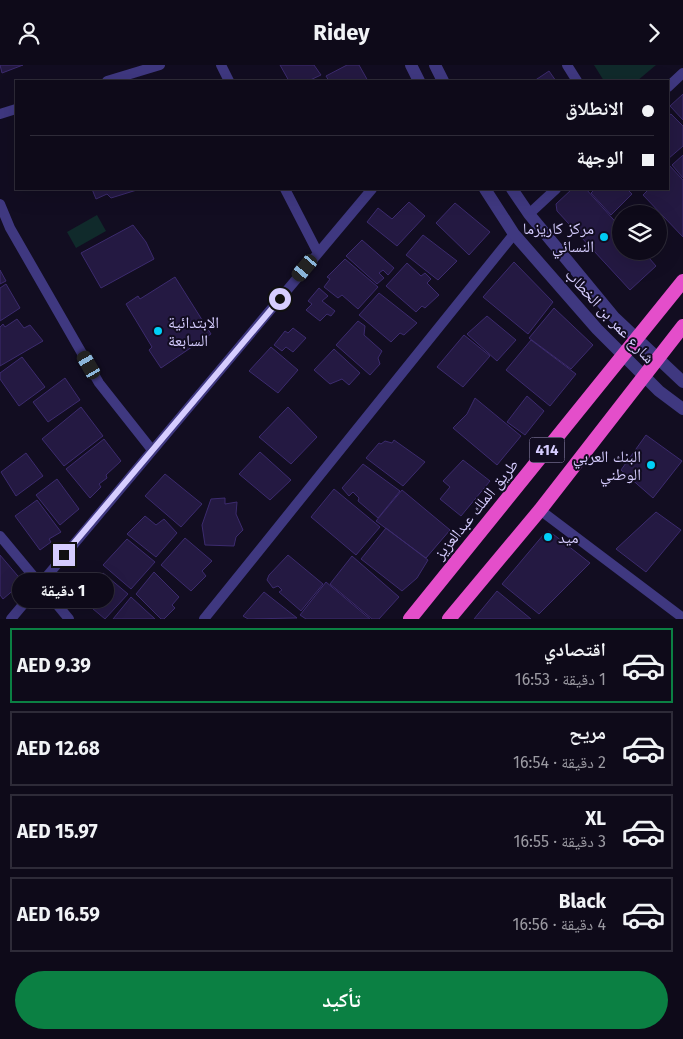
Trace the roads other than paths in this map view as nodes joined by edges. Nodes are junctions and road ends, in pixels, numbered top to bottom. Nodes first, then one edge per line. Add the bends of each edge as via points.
1 (160, 65) edge
2 (221, 65) edge
3 (411, 65) edge
4 (435, 65) edge
5 (567, 65) edge
6 (683, 73) edge
7 (110, 80) edge
8 (228, 80) edge
9 (418, 80) edge
10 (442, 80) edge
11 (576, 80) edge
12 (669, 86) edge
13 (15, 109) edge
14 (0, 114) edge
15 (286, 190) edge
16 (371, 190) edge
17 (486, 190) edge
18 (513, 190) edge
19 (555, 190) edge
20 (0, 204) edge
21 (529, 214) junction
22 (514, 234) junction
23 (318, 253) junction
24 (683, 281) edge
25 (683, 326) edge
26 (637, 339) junction
27 (623, 355) junction
28 (658, 359) junction
29 (644, 376) junction
30 (683, 382) edge
31 (683, 409) edge
32 (152, 450) junction
33 (540, 510) junction
34 (0, 536) edge
35 (39, 585) junction
36 (11, 619) edge
37 (69, 619) edge
38 (204, 619) edge
39 (410, 619) edge
40 (449, 619) edge
41 (683, 619) edge

1 - 7 street
2 - 8 street
3 - 9 street
4 - 10 street
5 - 11 street
6 - 12 street
13 - 14 street
15 - 23 street
16 - 23 street
17 - 22 street, شارع عمر بن الخطاب
18 - 21 street, شارع عمر بن الخطاب
19 - 21 street
20 - 32 street via 10,228 99,383
21 - 26 street, شارع عمر بن الخطاب via 614,317
22 - 27 street, شارع عمر بن الخطاب
22 - 38 street
23 - 32 street
24 - 26 highway, طريق الملك عبدالعزيز / 414
25 - 28 highway, 414
26 - 27 highway, طريق الملك عبدالعزيز / 414
26 - 28 street, شارع عمر بن الخطاب
27 - 29 street, شارع عمر بن الخطاب
27 - 39 highway, طريق الملك عبدالعزيز / 414
28 - 29 highway, 414
28 - 30 street, شارع عمر بن الخطاب
29 - 31 street, شارع عمر بن الخطاب
29 - 33 highway, 414
32 - 35 street
33 - 40 highway, 414
33 - 41 street
34 - 35 street
35 - 36 street
35 - 37 street

